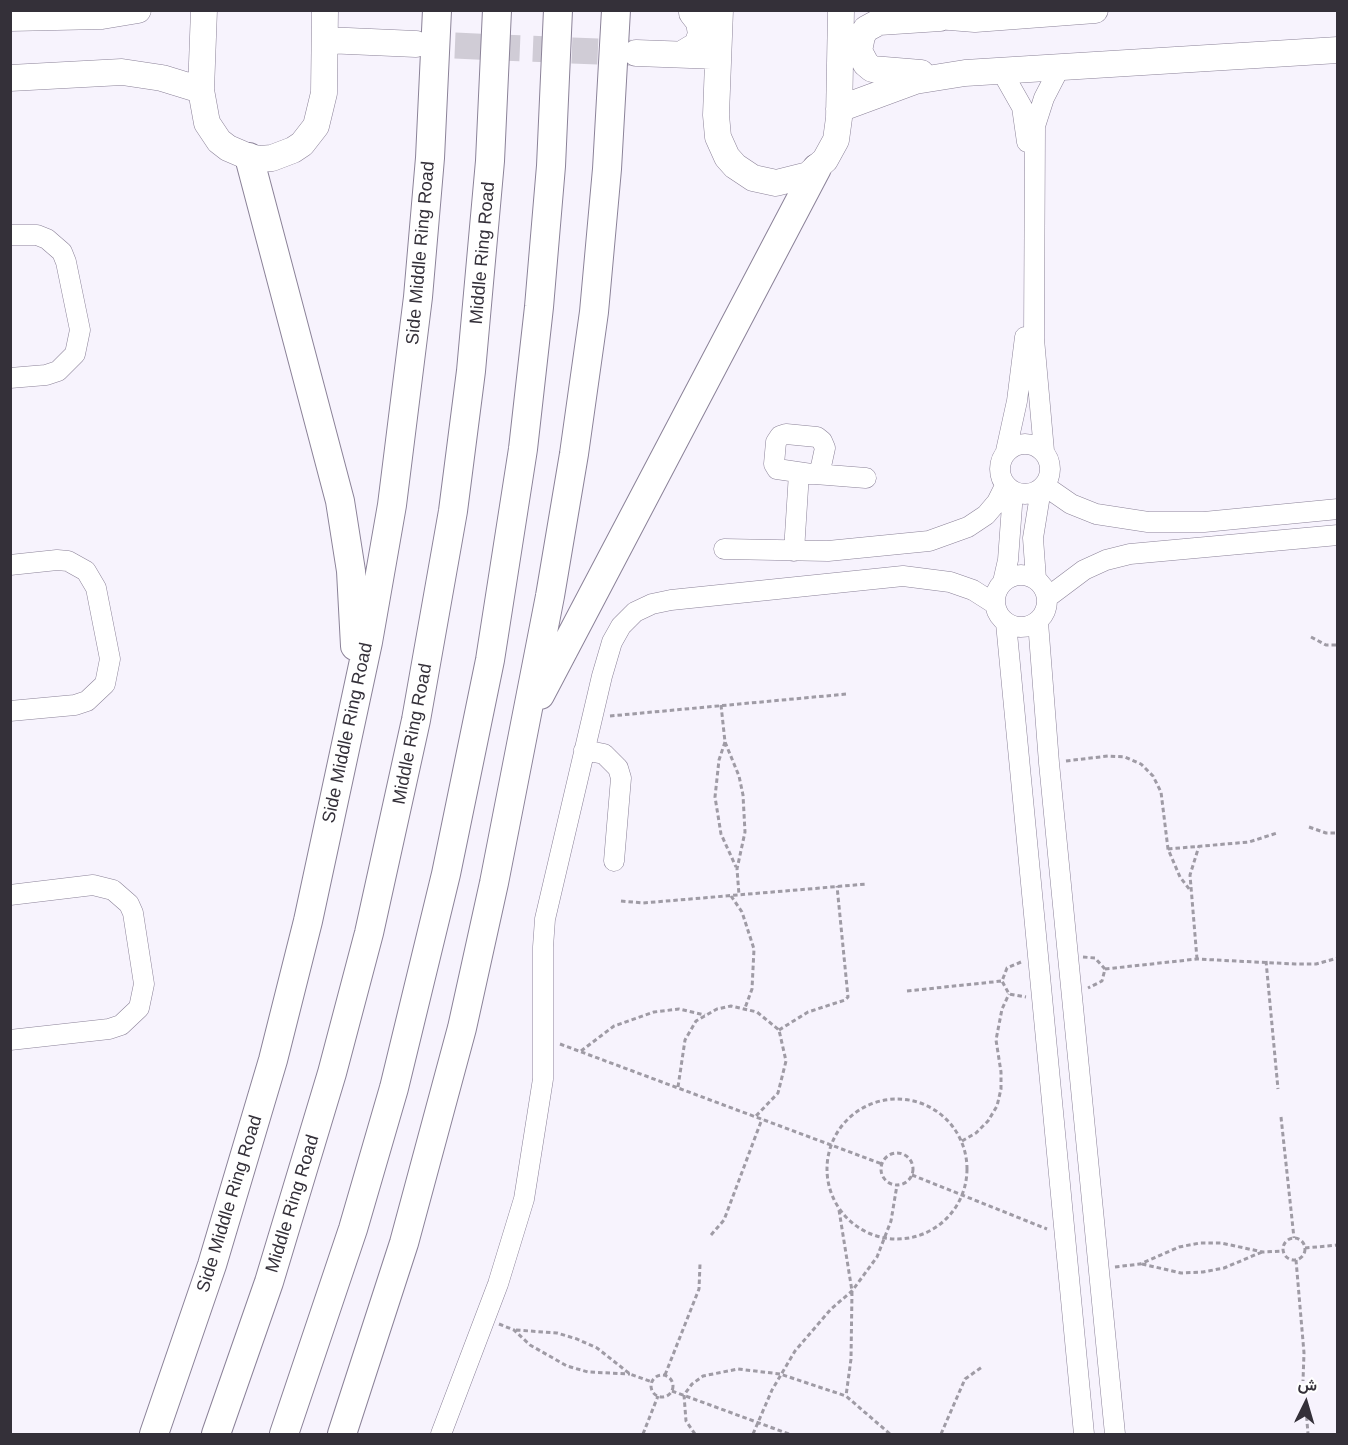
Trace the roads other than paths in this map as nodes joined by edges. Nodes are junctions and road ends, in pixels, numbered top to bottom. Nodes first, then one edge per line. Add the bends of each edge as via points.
1 (138, 10) edge
2 (204, 10) edge
3 (325, 10) edge
4 (437, 10) edge
5 (497, 10) edge
6 (558, 10) edge
7 (616, 10) edge
8 (841, 10) edge
9 (904, 10) edge
10 (1095, 10) edge
11 (685, 12) edge
12 (1033, 13) edge
13 (719, 15) edge
14 (10, 18) edge
15 (940, 18) junction
16 (325, 40) junction
17 (416, 44) tunnel mouth
18 (1338, 50) edge
19 (636, 53) tunnel mouth
20 (682, 54) junction
21 (718, 56) junction
22 (1060, 67) junction
23 (1001, 70) junction
24 (949, 75) junction
25 (10, 78) edge
26 (201, 90) junction
27 (839, 109) junction
28 (249, 157) junction
29 (817, 168) junction
30 (10, 235) edge
31 (10, 378) edge
32 (1006, 451) junction
33 (1044, 452) junction
34 (866, 478) dead end
35 (1043, 488) junction
36 (1009, 489) junction
37 (1338, 509) edge
38 (1338, 535) edge
39 (724, 549) dead end
40 (794, 551) junction
41 (10, 565) edge
42 (1036, 579) junction
43 (1003, 582) junction
44 (1048, 597) junction
45 (995, 604) junction
46 (1038, 622) junction
47 (1006, 623) junction
48 (10, 711) edge
49 (352, 711) junction
50 (521, 738) junction
51 (584, 750) junction
52 (614, 861) dead end
53 (10, 895) edge
54 (10, 1040) edge
55 (154, 1434) edge
56 (216, 1434) edge
57 (284, 1434) edge
58 (342, 1434) edge
59 (441, 1434) edge
60 (1084, 1434) edge
61 (1115, 1434) edge

1 - 14 main road via 102,16
2 - 26 main road
3 - 16 main road
4 - 49 highway, Side Middle Ring Road via 430,158 410,366 380,573
5 - 56 highway, Middle Ring Road via 490,161 473,360 453,511 416,720 381,883 332,1073 269,1282
6 - 57 highway via 539,307 522,460 490,660 405,1048 353,1229
7 - 50 highway via 607,169 585,383 563,525
8 - 27 main road
9 - 15 main road
10 - 12 main road
11 - 13 main road
11 - 20 main road via 699,22 701,34 697,45
12 - 15 main road
13 - 21 main road
15 - 24 main road via 872,25 862,36 859,51 866,64 880,71
16 - 17 main road
16 - 28 main road via 324,93 316,126 302,144 283,155
18 - 22 main road
19 - 20 main road
20 - 21 main road
21 - 29 main road via 716,115 718,136 727,157 753,178 776,183 798,180
22 - 23 main road
22 - 33 street via 1035,126 1034,339
23 - 24 main road
23 - 32 street via 1022,107 1027,127 1025,339 1016,410
24 - 27 main road via 893,88
25 - 26 main road via 122,72 162,78
26 - 28 main road via 203,112 212,133 228,148
27 - 29 main road via 836,140
28 - 49 highway via 340,501 354,606
29 - 50 highway via 567,639
30 - 31 street via 37,235 62,252 80,330 75,354 58,371
32 - 33 street via 1025,444
32 - 36 street via 999,468
33 - 35 street via 1051,469
34 - 40 street via 807,473
35 - 36 street via 1033,494
35 - 37 street via 1096,514 1148,522 1204,522
35 - 42 street via 1033,538
36 - 40 street via 986,515 950,535 862,549
36 - 43 street via 1008,560
38 - 44 street via 1130,554 1084,570
39 - 40 street
41 - 48 street via 57,560 86,571 96,588 110,659 105,684 87,701
42 - 43 street via 1019,575
42 - 44 street
43 - 45 street via 996,592
44 - 46 street
45 - 47 street
45 - 51 street via 951,582 903,576 652,604 635,612 612,642
46 - 47 street via 1023,628
46 - 61 street
47 - 60 street
49 - 55 highway, Side Middle Ring Road via 313,898 270,1071 212,1266
50 - 58 highway via 483,935 444,1100 401,1253
51 - 52 street via 604,754 618,768 621,778
51 - 59 street via 545,919 545,1038 539,1120 524,1199 498,1284
53 - 54 street via 93,885 113,890 133,913 144,984 139,1008 121,1025

